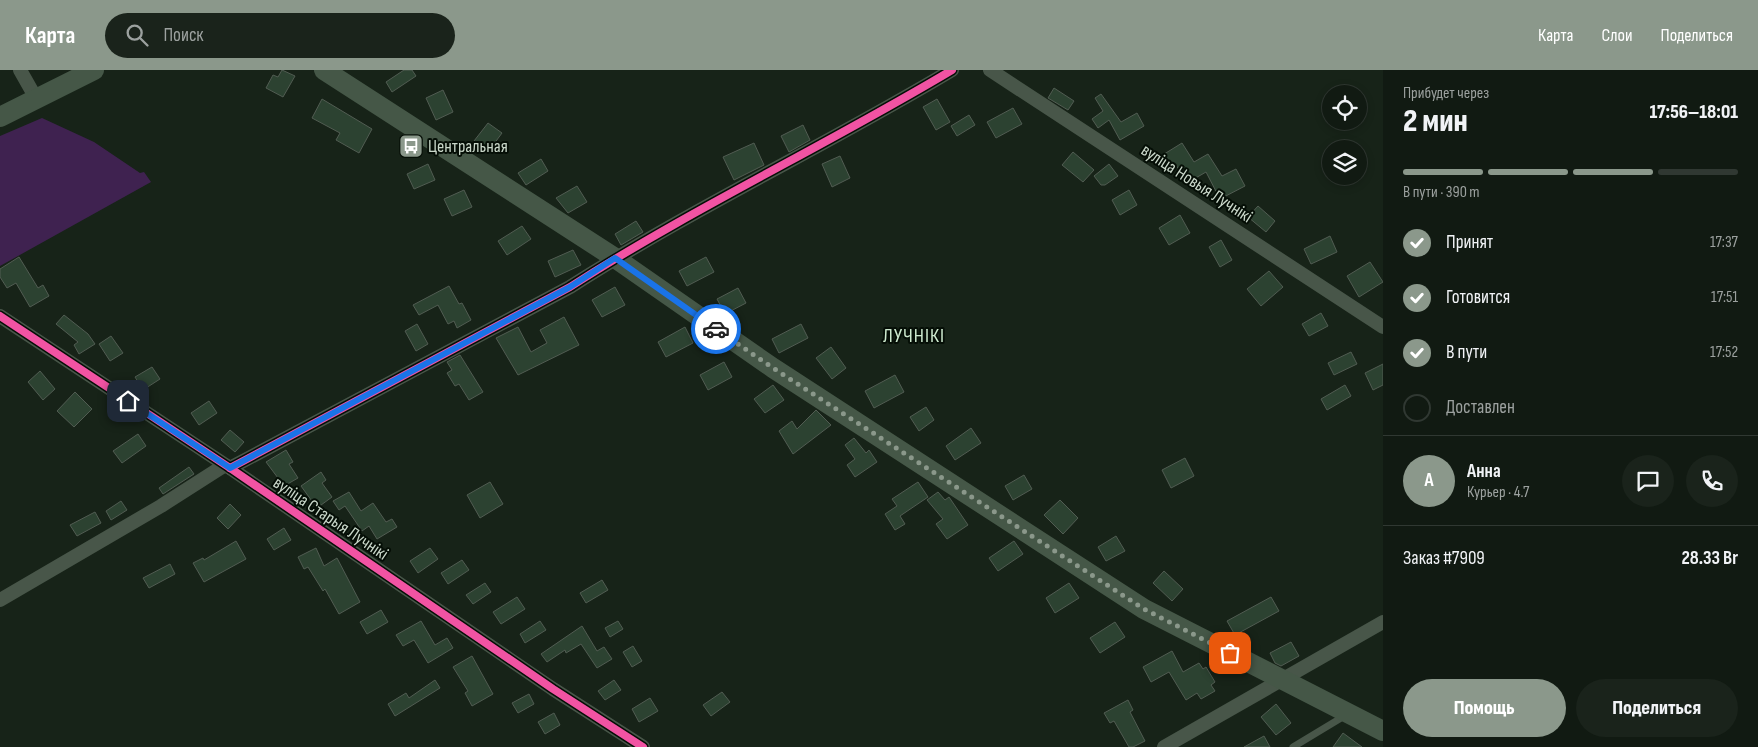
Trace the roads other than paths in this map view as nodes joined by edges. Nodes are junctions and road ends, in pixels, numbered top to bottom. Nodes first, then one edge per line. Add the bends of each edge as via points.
1 (20, 70) edge
2 (94, 70) edge
3 (324, 70) edge
4 (952, 70) edge
5 (990, 70) edge
6 (37, 100) junction
7 (0, 117) edge
8 (615, 258) junction
9 (0, 316) edge
10 (1383, 327) edge
11 (228, 466) junction
12 (0, 600) edge
13 (1383, 622) edge
14 (1281, 679) junction
15 (1348, 714) junction
16 (1383, 731) edge
17 (643, 747) edge
18 (1164, 747) edge
19 (1293, 747) edge

1 - 6 street
2 - 6 main road
3 - 8 main road
4 - 8 street via 874,117
5 - 10 street, вуліца Новыя Лучнікі
6 - 7 main road
8 - 11 street via 570,287
8 - 14 main road via 773,368 1144,609
9 - 11 street, вуліца Старыя Лучнікі
11 - 12 street
11 - 17 street, вуліца Старыя Лучнікі
13 - 14 street
14 - 15 main road
14 - 18 street
15 - 16 main road
15 - 19 lane

